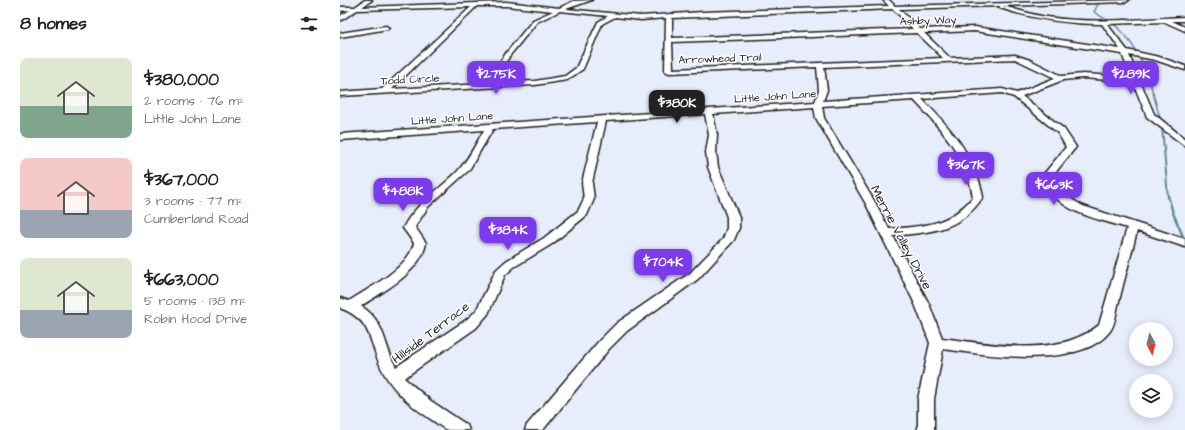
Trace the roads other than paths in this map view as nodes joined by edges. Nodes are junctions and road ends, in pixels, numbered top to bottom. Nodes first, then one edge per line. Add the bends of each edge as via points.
1 (369, 0) edge
2 (589, 0) edge
3 (886, 0) edge
4 (1126, 0) edge
5 (477, 4) junction
6 (996, 5) junction
7 (893, 8) junction
8 (340, 9) edge
9 (355, 9) junction
10 (561, 10) junction
11 (613, 16) junction
12 (669, 17) junction
13 (340, 19) edge
14 (1185, 19) edge
15 (1164, 20) junction
16 (1104, 22) junction
17 (386, 28) dead end
18 (1185, 29) edge
19 (918, 30) junction
20 (340, 36) edge
21 (668, 40) junction
22 (1125, 52) junction
23 (948, 59) junction
24 (820, 65) junction
25 (1185, 68) edge
26 (1062, 78) junction
27 (1136, 80) junction
28 (486, 86) junction
29 (384, 92) junction
30 (340, 94) edge
31 (1017, 95) junction
32 (916, 97) junction
33 (818, 104) junction
34 (708, 111) junction
35 (602, 119) junction
36 (490, 126) junction
37 (340, 137) edge
38 (1185, 143) edge
39 (1133, 226) junction
40 (885, 233) junction
41 (1185, 243) edge
42 (346, 304) edge
43 (936, 343) junction
44 (394, 377) junction
45 (461, 430) edge
46 (533, 430) edge
47 (926, 430) edge

1 - 9 street
2 - 10 street via 574,3
3 - 7 street
4 - 6 street
5 - 9 street
5 - 10 street via 506,4
5 - 29 street
6 - 7 street
6 - 16 street via 1025,15 1048,19
7 - 12 street
7 - 19 street
8 - 9 street
9 - 13 street
10 - 11 street
10 - 28 street via 535,21
11 - 12 street
11 - 28 street, Todd Circle via 600,23 575,74 553,81
12 - 21 street, Arrowhead Trail
14 - 15 street
15 - 16 street
15 - 18 street
16 - 22 street
17 - 20 street
19 - 21 street, Ashby Way
19 - 22 street, Ashby Way via 981,29
19 - 23 street
21 - 24 street, Arrowhead Trail via 669,71
22 - 25 street, Ashby Way via 1157,58
22 - 27 street
23 - 24 street, Arrowhead Trail
23 - 26 street, Arrowhead Trail via 1015,57 1027,60
24 - 33 street, Merrie Valley Drive via 823,90
26 - 27 street via 1084,76
26 - 31 street
27 - 38 street via 1150,116
28 - 29 street, Todd Circle
29 - 30 street, Todd Circle
31 - 32 street, Little John Lane via 1002,91
31 - 39 street via 1061,131 1071,147 1065,156 1054,163 1049,174 1055,190 1062,198 1079,208
32 - 33 street, Little John Lane
32 - 40 street via 957,144 977,181 978,197 964,215 952,222 928,228
33 - 34 street, Little John Lane
33 - 40 street, Merrie Valley Drive via 820,118 871,204
34 - 35 street, Little John Lane
34 - 46 street via 713,135 713,167 733,217 733,228 728,240 694,276 622,327
35 - 36 street, Little John Lane
35 - 44 street, Hillside Terrace via 587,183 588,199 582,213 548,241 500,273 481,314 470,324
36 - 37 street, Little John Lane
36 - 42 street via 473,157 460,174 412,218 409,228 417,236 420,244 417,255 409,265
39 - 41 street
39 - 43 street via 1105,328 1094,337 1061,348 1020,351
40 - 43 street, Merrie Valley Drive via 922,304
42 - 44 street via 365,315 375,326 382,353
43 - 47 street, Merrie Valley Drive via 926,399
44 - 45 street via 423,404

